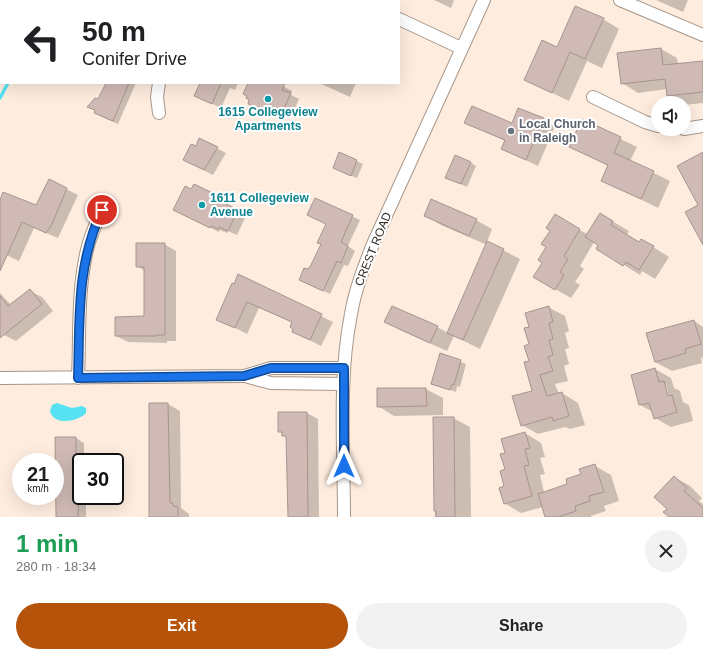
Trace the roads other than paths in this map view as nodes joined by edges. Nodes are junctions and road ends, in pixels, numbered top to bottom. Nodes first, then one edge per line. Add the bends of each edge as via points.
1 (484, 0) edge
2 (620, 0) edge
3 (400, 19) edge
4 (703, 35) edge
5 (461, 48) junction
6 (159, 84) edge
7 (593, 97) dead end
8 (159, 113) dead end
9 (651, 124) edge
10 (703, 126) edge
11 (691, 128) edge
12 (105, 203) dead end
13 (344, 368) junction
14 (244, 376) junction
15 (0, 378) edge
16 (78, 378) junction
17 (343, 384) junction
18 (344, 517) edge

1 - 5 street, CREST ROAD
2 - 4 street
3 - 5 street
5 - 13 street, CREST ROAD via 361,275 351,313
6 - 8 street
7 - 9 street
10 - 11 street
12 - 16 street via 92,231 84,265
13 - 14 street via 271,368
13 - 17 street, CREST ROAD
14 - 16 street
14 - 17 street via 271,383
15 - 16 street
17 - 18 street, CREST ROAD

